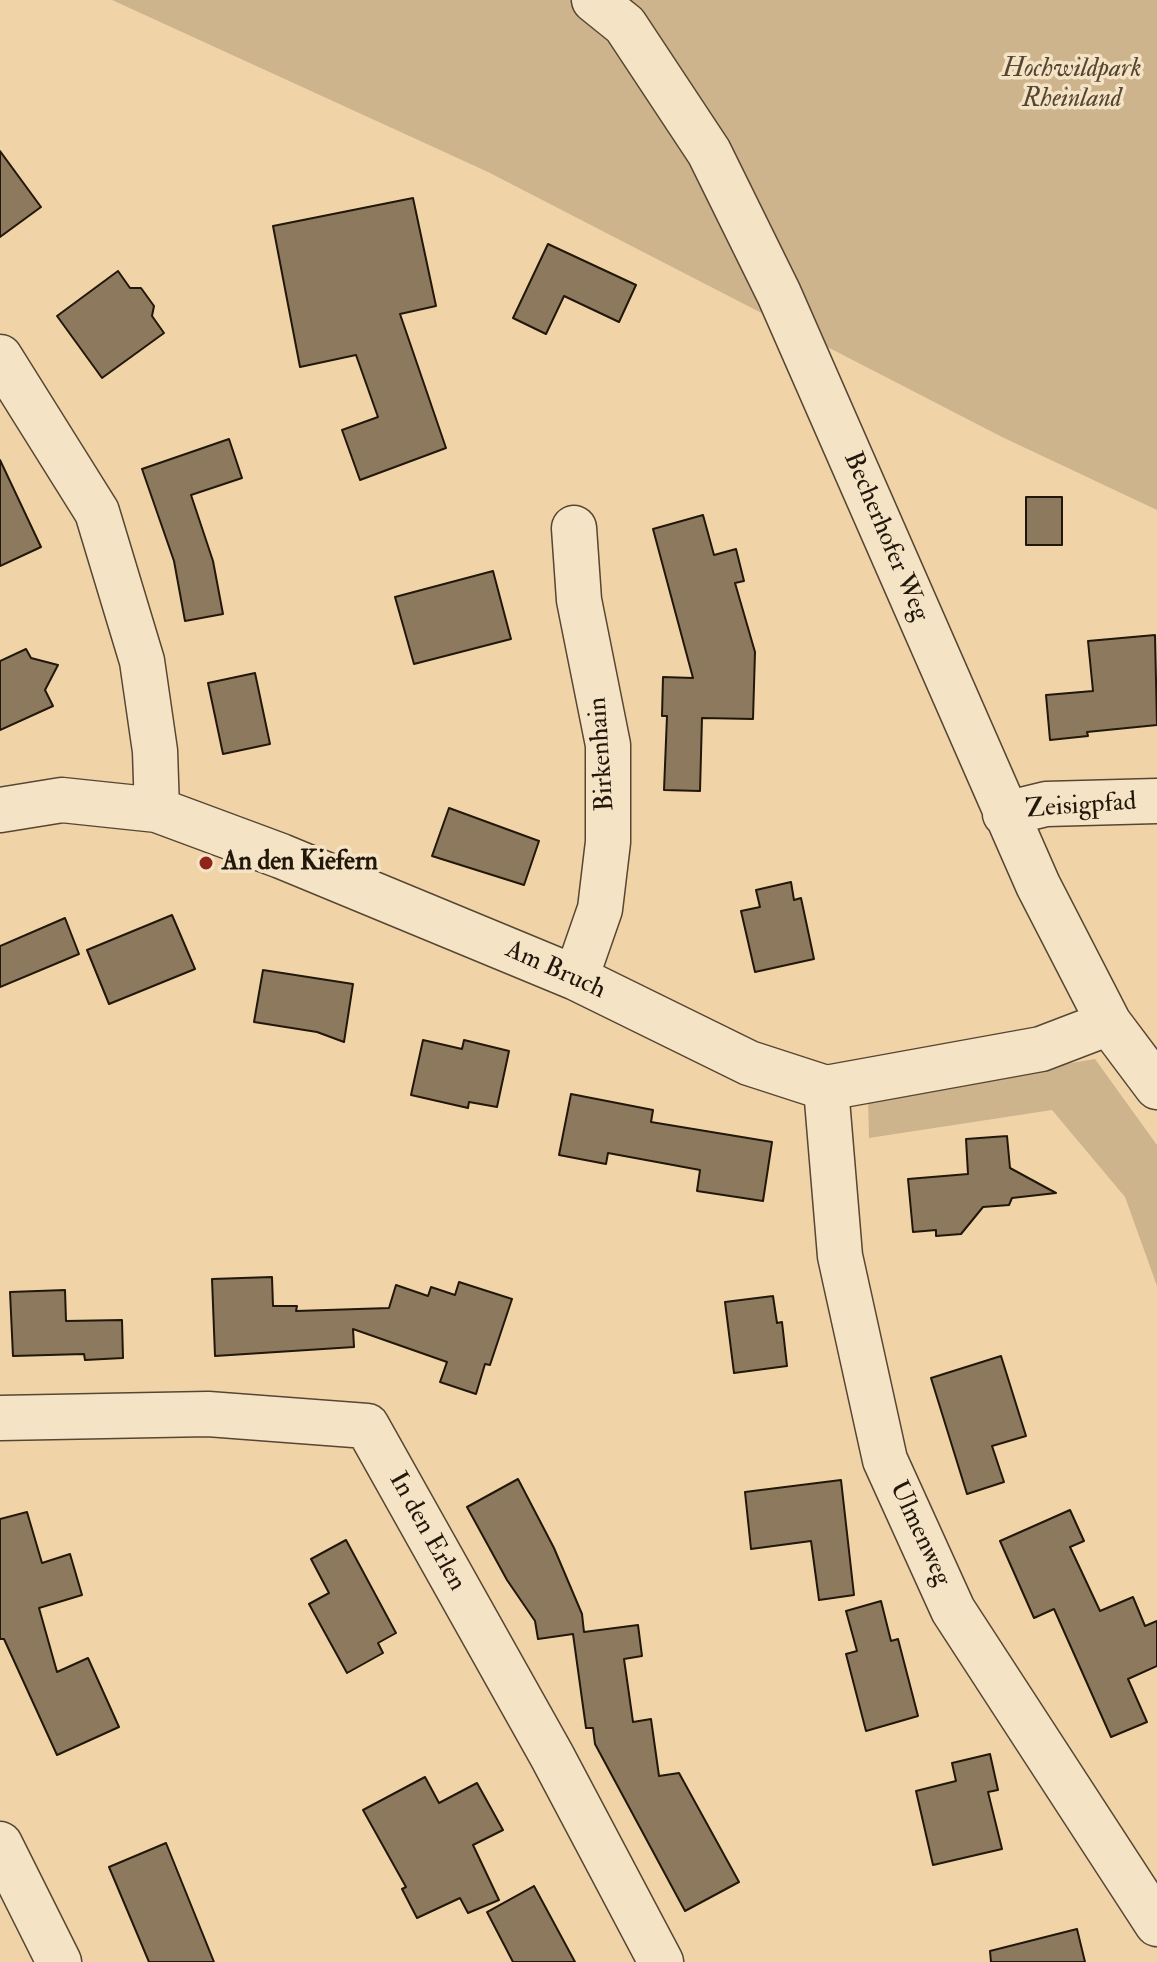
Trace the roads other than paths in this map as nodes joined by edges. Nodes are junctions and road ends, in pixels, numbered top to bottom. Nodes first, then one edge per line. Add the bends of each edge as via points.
1 (594, 0) edge
2 (0, 357) edge
3 (574, 528) dead end
4 (1157, 801) edge
5 (0, 810) edge
6 (157, 810) junction
7 (1005, 814) junction
8 (576, 978) junction
9 (1109, 1023) junction
10 (1157, 1087) edge
11 (826, 1088) junction
12 (0, 1418) edge
13 (0, 1844) edge
14 (1157, 1924) edge
15 (59, 1962) edge
16 (661, 1962) edge

1 - 7 street, Becherhofer Weg via 625,25 709,152 779,294
2 - 6 street via 97,512 142,661
3 - 8 street, Birkenhain via 579,600 608,745 608,842 600,909
4 - 7 street, Zeisigpfad via 1046,804
5 - 6 street, Am Bruch via 62,800
6 - 8 street, Am Bruch
7 - 9 street, Becherhofer Weg
8 - 11 street, Am Bruch via 749,1063
9 - 10 street, Becherhofer Weg
9 - 11 street, Am Bruch via 1041,1049
11 - 14 street, Ulmenweg via 840,1256 885,1460 953,1610
12 - 16 street, In den Erlen via 208,1414 367,1426
13 - 15 street

